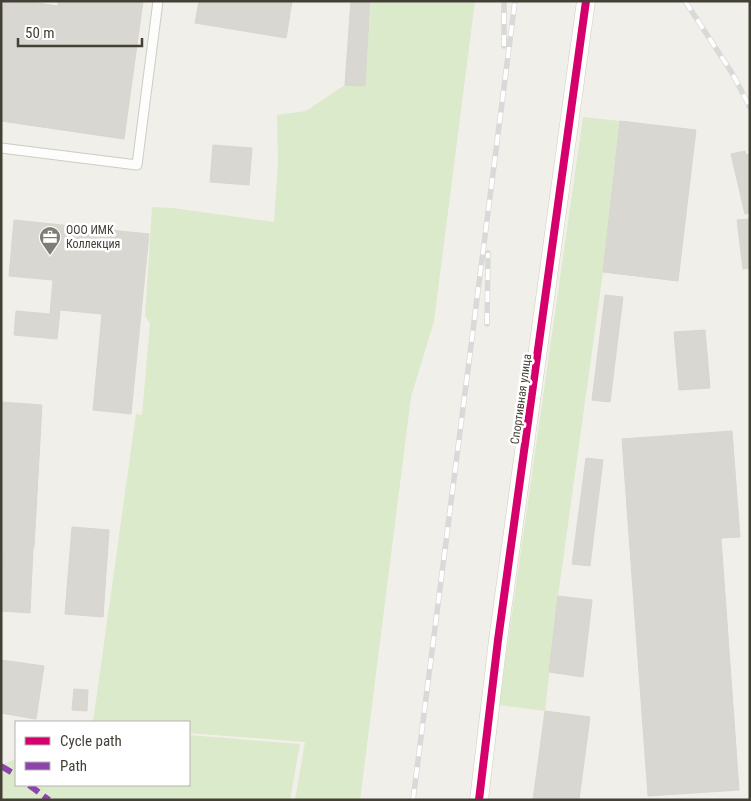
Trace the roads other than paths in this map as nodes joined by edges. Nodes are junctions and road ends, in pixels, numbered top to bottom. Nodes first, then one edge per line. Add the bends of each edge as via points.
1 (158, 1) edge
2 (586, 1) edge
3 (1, 148) edge
4 (479, 800) edge

1 - 3 lane via 137,165
2 - 4 street, Спортивная улица

